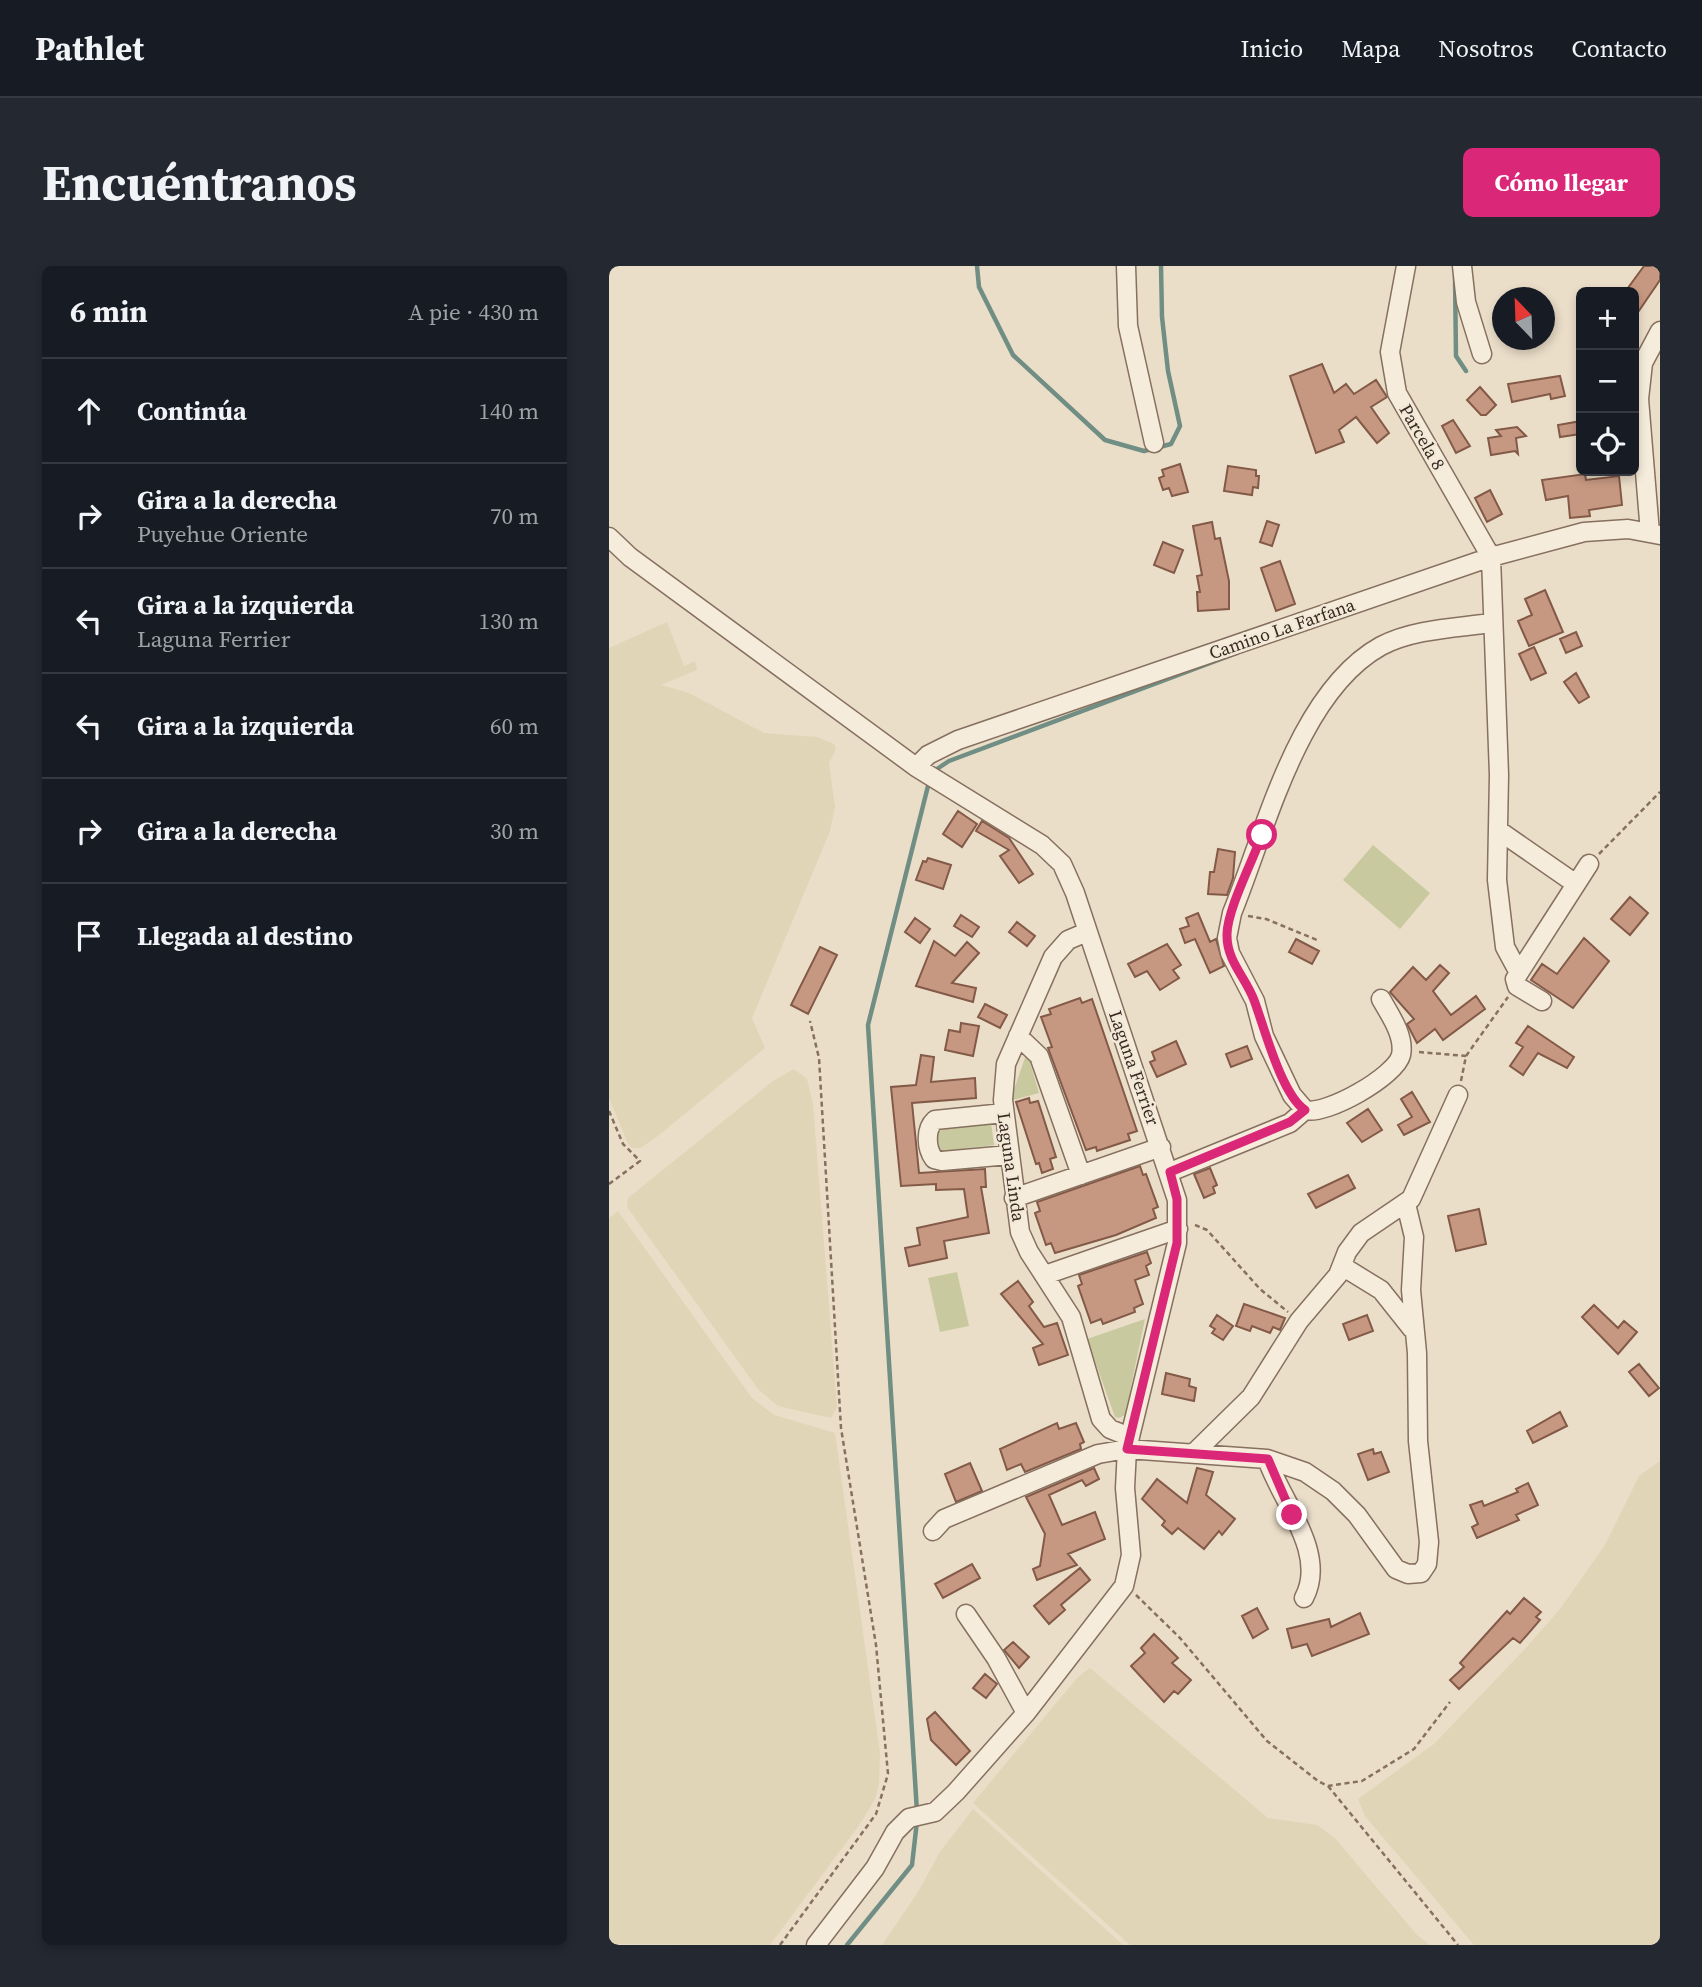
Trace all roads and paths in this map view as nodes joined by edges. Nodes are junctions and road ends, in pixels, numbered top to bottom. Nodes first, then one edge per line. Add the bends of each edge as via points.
1 (1126, 266) edge
2 (1406, 266) edge
3 (1462, 266) edge
4 (1660, 331) edge
5 (1482, 355) dead end
6 (1154, 443) dead end
7 (1655, 534) edge
8 (609, 537) edge
9 (1491, 557) junction
10 (1491, 623) junction
11 (916, 767) junction
12 (1660, 792) edge
13 (1498, 830) junction
14 (1589, 864) joint
15 (1576, 884) junction
16 (1232, 913) junction
17 (1087, 932) junction
18 (1317, 940) dead end
19 (1518, 979) junction
20 (1381, 999) dead end
21 (1542, 1001) dead end
22 (810, 1021) dead end
23 (1018, 1036) junction
24 (1401, 1050) junction
25 (1466, 1056) junction
26 (1458, 1095) joint
27 (1305, 1110) junction
28 (609, 1111) edge
29 (1004, 1113) junction
30 (1161, 1147) junction
31 (1009, 1155) junction
32 (1170, 1172) junction
33 (1081, 1175) junction
34 (609, 1184) edge
35 (1014, 1199) junction
36 (1406, 1204) junction
37 (1178, 1228) junction
38 (1342, 1266) junction
39 (1045, 1275) junction
40 (1299, 1321) junction
41 (1414, 1332) junction
42 (1129, 1443) junction
43 (1195, 1452) junction
44 (1268, 1459) junction
45 (933, 1531) dead end
46 (1304, 1598) dead end
47 (1143, 1601) dead end
48 (966, 1614) dead end
49 (1450, 1702) dead end
50 (1026, 1713) junction
51 (1328, 1786) junction
52 (780, 1945) edge
53 (816, 1945) edge
54 (1458, 1945) edge

1 - 6 street via 1128,326
2 - 9 street, Parcela 8 via 1390,352 1397,393
3 - 5 street via 1466,302
4 - 7 street via 1643,363 1639,399
7 - 9 street, Camino La Farfana via 1628,529 1584,532
8 - 11 street, Laguna Ferrier
9 - 10 street
9 - 11 street, Camino La Farfana via 958,740 928,755
10 - 13 street
10 - 16 street via 1418,634 1382,646 1344,673 1292,753
11 - 17 street, Laguna Ferrier via 1057,858 1068,874
12 - 14 path
13 - 15 street
13 - 19 street via 1497,880 1504,947
14 - 15 street
15 - 19 street
16 - 18 path via 1266,919
16 - 27 street via 1227,938 1230,953 1255,1001 1264,1035 1292,1095
17 - 23 street, Laguna Linda via 1068,940 1056,952
17 - 30 street, Laguna Ferrier
19 - 21 street
19 - 25 path
20 - 24 street via 1397,1028
22 - 52 path via 819,1058 841,1428 876,1645 888,1774 876,1814
23 - 29 street, Laguna Linda via 1004,1074
23 - 33 street via 1038,1056
24 - 25 path
24 - 27 street via 1395,1066 1367,1087 1323,1110
25 - 26 path
26 - 36 street
27 - 32 street via 1290,1122
28 - 34 path via 623,1144 640,1161
29 - 31 street, Laguna Linda
29 - 31 street via 935,1120 928,1130 929,1150 934,1159 942,1161
30 - 32 street, Laguna Ferrier
30 - 33 street
31 - 35 street, Laguna Linda
32 - 37 street, Laguna Ferrier
33 - 35 street
35 - 39 street, Laguna Linda via 1024,1243
36 - 38 street via 1361,1233
36 - 41 street via 1414,1237
37 - 39 street
37 - 40 path via 1196,1224 1206,1230 1269,1298
37 - 42 street, Laguna Ferrier
38 - 40 street
38 - 41 street via 1390,1299
39 - 42 street, Laguna Linda via 1071,1317 1101,1419
40 - 43 street via 1251,1397
41 - 44 street via 1418,1441 1429,1528 1424,1570 1408,1574 1396,1569 1357,1515 1333,1491 1305,1472
42 - 43 street
42 - 45 street via 950,1516
42 - 50 street, Laguna Ferrier via 1125,1488 1131,1555 1124,1586
43 - 44 street
44 - 46 street via 1309,1555 1311,1577
47 - 51 path via 1268,1741
48 - 50 street
49 - 51 path via 1414,1749 1362,1781
50 - 53 street, Laguna Ferrier via 946,1803 916,1816 895,1832 876,1868
51 - 54 path

